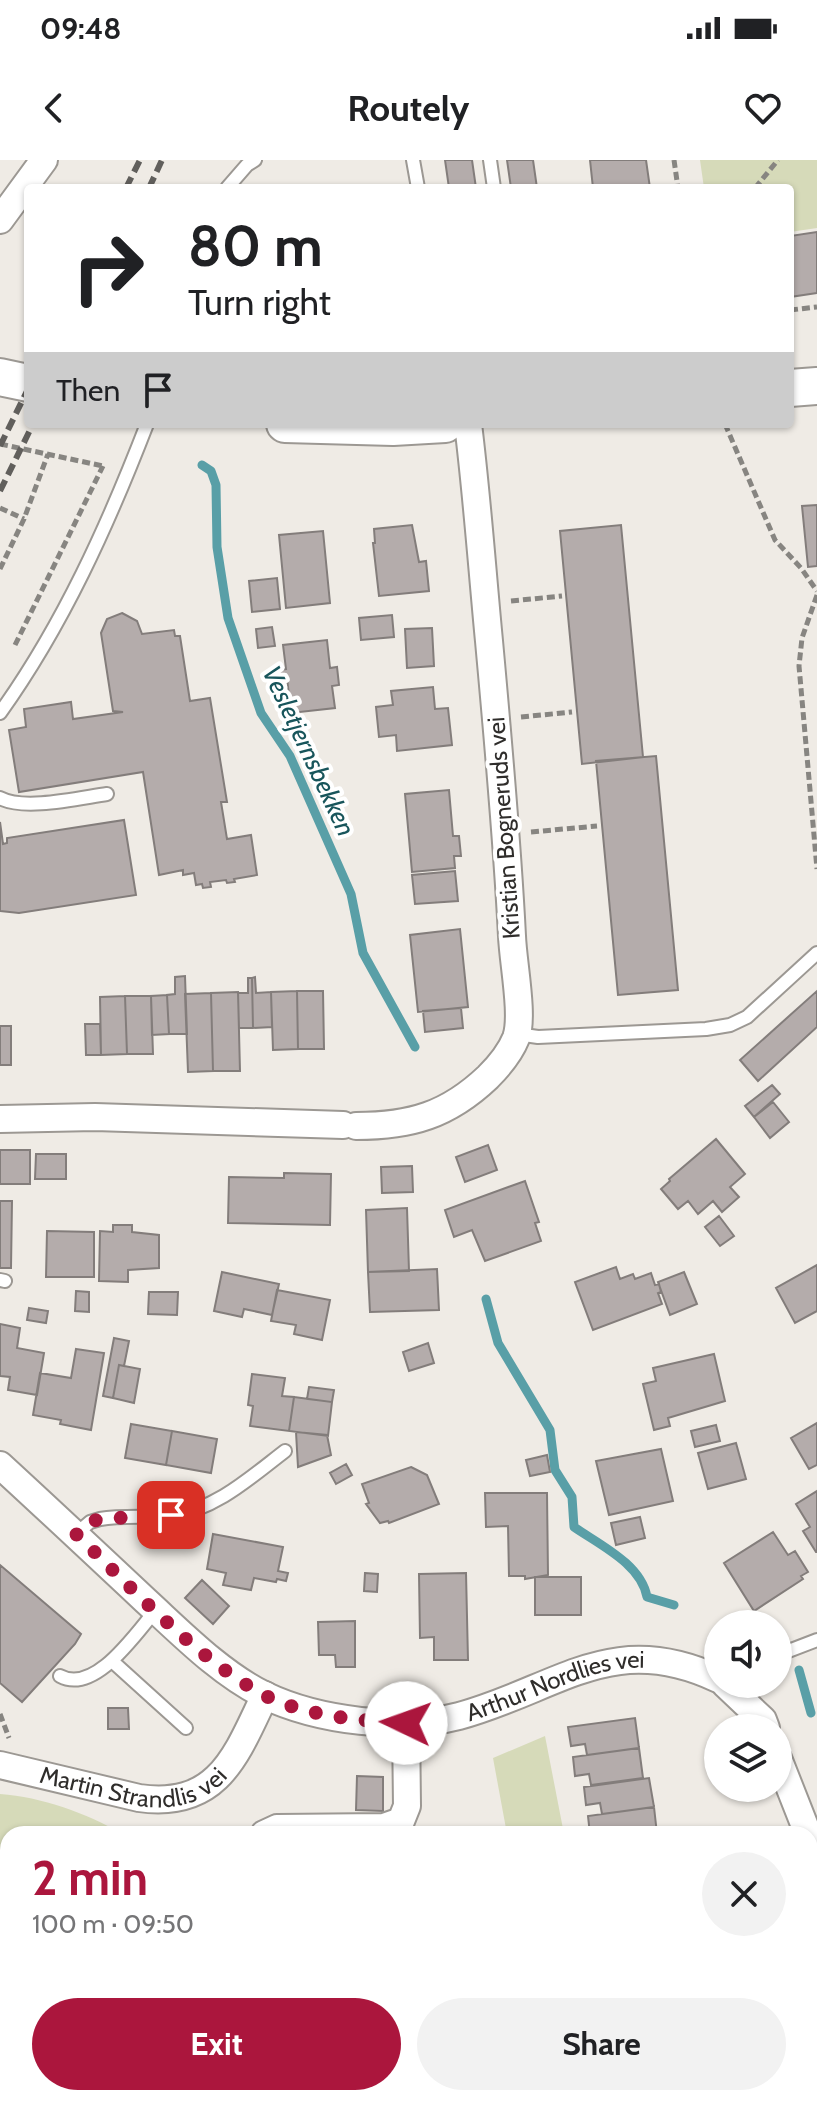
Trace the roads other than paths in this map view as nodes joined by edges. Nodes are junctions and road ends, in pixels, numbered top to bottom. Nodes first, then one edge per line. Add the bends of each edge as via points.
1 (44, 160) edge
2 (255, 160) edge
3 (413, 160) edge
4 (490, 160) edge
5 (26, 184) edge
6 (230, 184) edge
7 (417, 184) edge
8 (493, 184) edge
9 (24, 187) edge
10 (0, 220) edge
11 (0, 377) edge
12 (24, 382) edge
13 (817, 386) edge
14 (794, 388) edge
15 (145, 428) edge
16 (468, 428) edge
17 (0, 713) edge
18 (107, 794) dead end
19 (0, 798) edge
20 (817, 953) edge
21 (517, 1034) junction
22 (0, 1119) edge
23 (285, 1451) dead end
24 (0, 1465) edge
25 (76, 1534) junction
26 (156, 1610) junction
27 (817, 1640) edge
28 (792, 1650) edge
29 (112, 1661) junction
30 (704, 1673) edge
31 (60, 1676) dead end
32 (265, 1695) junction
33 (740, 1698) edge
34 (757, 1714) edge
35 (406, 1723) junction
36 (186, 1728) dead end
37 (0, 1765) edge
38 (792, 1793) edge
39 (387, 1826) edge
40 (805, 1826) edge

1 - 5 street
2 - 6 lane
3 - 7 lane
4 - 8 lane
9 - 10 street
11 - 12 street
13 - 14 street
15 - 17 lane via 57,624
16 - 21 street, Kristian Bogneruds vei via 508,846
18 - 19 lane via 26,804
20 - 21 lane via 747,1017 730,1025
21 - 22 street via 507,1055 476,1088 447,1109 407,1122 350,1126
23 - 25 lane via 210,1504 171,1515 100,1519
24 - 25 street, Arthur Nordlies vei
25 - 26 street, Arthur Nordlies vei
26 - 29 lane
26 - 32 street, Arthur Nordlies vei via 203,1652
27 - 28 lane
29 - 31 lane via 83,1679
29 - 36 lane
30 - 35 street, Arthur Nordlies vei via 659,1659 612,1661 458,1716
32 - 35 street, Arthur Nordlies vei via 340,1717
32 - 37 street, Martin Strandlis vei via 232,1762 214,1783 181,1799 139,1798
33 - 34 street
35 - 39 street via 407,1806 401,1821
38 - 40 street

